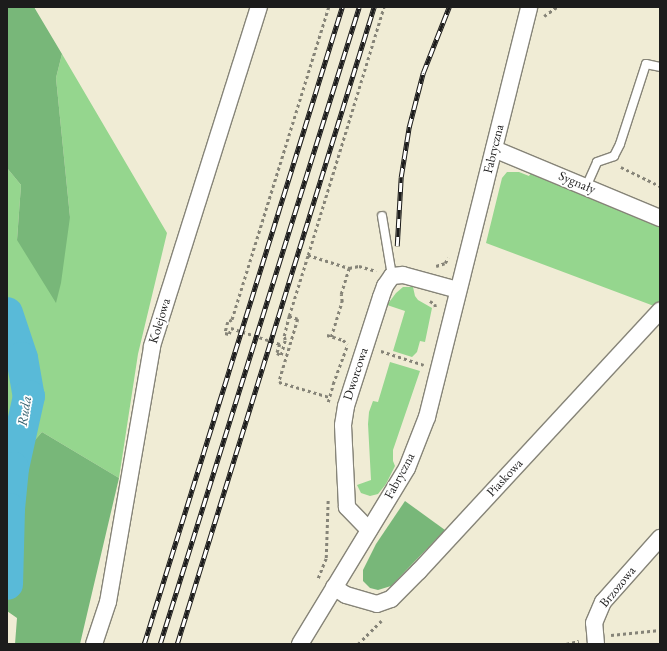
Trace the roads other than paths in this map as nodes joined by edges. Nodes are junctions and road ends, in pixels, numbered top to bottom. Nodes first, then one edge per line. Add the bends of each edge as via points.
1 (259, 7) edge
2 (529, 7) edge
3 (660, 67) edge
4 (494, 150) junction
5 (586, 187) junction
6 (382, 216) dead end
7 (660, 218) edge
8 (392, 276) junction
9 (458, 290) junction
10 (660, 311) edge
11 (369, 530) junction
12 (660, 538) edge
13 (334, 587) junction
14 (595, 641) edge
15 (94, 644) edge
16 (300, 644) edge

1 - 15 street, Kolejowa via 152,346 108,602
2 - 4 street, Fabryczna
3 - 5 lane via 646,64 620,144 614,156 597,162
4 - 5 street, Sygnały
4 - 9 street, Fabryczna
5 - 7 street, Sygnały
6 - 8 lane
8 - 9 street via 403,275
8 - 11 street, Dworcowa via 381,297 346,406 344,422 347,508
9 - 11 street, Fabryczna via 427,417 417,444 407,468
10 - 13 street, Piaskowa via 391,599 377,604 346,595
11 - 13 street, Fabryczna
12 - 14 street, Brzozowa via 603,602 594,623
13 - 16 street, Fabryczna

